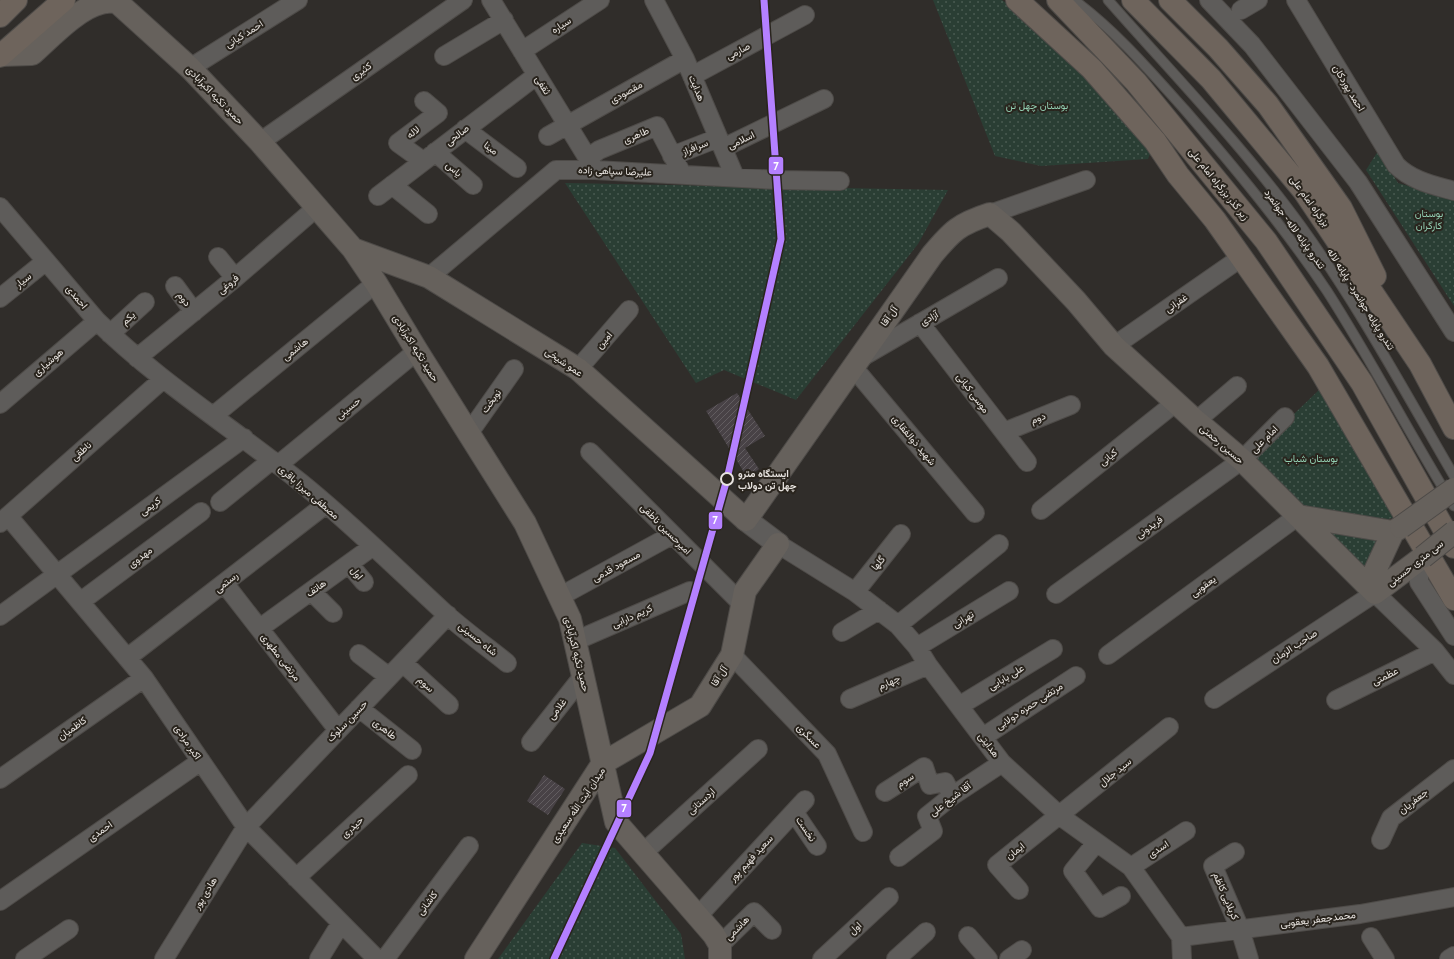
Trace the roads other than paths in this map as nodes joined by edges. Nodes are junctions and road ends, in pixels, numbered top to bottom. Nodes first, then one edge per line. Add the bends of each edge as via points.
1 (16, 0) edge
2 (64, 0) edge
3 (298, 0) edge
4 (462, 0) edge
5 (491, 0) edge
6 (600, 0) edge
7 (654, 0) edge
8 (1017, 0) edge
9 (1058, 0) edge
10 (1074, 0) edge
11 (1108, 0) edge
12 (1133, 0) edge
13 (1170, 0) edge
14 (1209, 0) edge
15 (1258, 0) edge
16 (1296, 0) edge
17 (1241, 10) dead end
18 (805, 15) dead end
19 (0, 16) edge
20 (504, 20) junction
21 (522, 51) junction
22 (0, 56) edge
23 (444, 56) dead end
24 (685, 59) junction
25 (190, 68) junction
26 (537, 74) junction
27 (692, 76) junction
28 (824, 99) dead end
29 (424, 101) dead end
30 (568, 125) junction
31 (465, 129) junction
32 (548, 136) dead end
33 (260, 142) junction
34 (720, 143) junction
35 (672, 156) junction
36 (429, 157) junction
37 (591, 164) junction
38 (517, 168) dead end
39 (682, 174) junction
40 (735, 177) junction
41 (1086, 180) dead end
42 (840, 181) dead end
43 (392, 185) junction
44 (473, 185) dead end
45 (1454, 191) edge
46 (378, 196) dead end
47 (0, 207) edge
48 (316, 208) junction
49 (428, 214) dead end
50 (990, 214) junction
51 (353, 249) junction
52 (218, 257) dead end
53 (1239, 259) dead end
54 (46, 261) junction
55 (429, 277) junction
56 (235, 278) junction
57 (998, 278) dead end
58 (376, 283) junction
59 (175, 286) dead end
60 (0, 298) edge
61 (145, 302) dead end
62 (629, 310) dead end
63 (194, 312) junction
64 (97, 321) junction
65 (920, 323) junction
66 (1454, 332) edge
67 (110, 334) junction
68 (1114, 346) junction
69 (417, 352) junction
70 (137, 358) junction
71 (856, 363) junction
72 (1420, 364) junction
73 (514, 369) dead end
74 (578, 369) junction
75 (162, 380) junction
76 (1237, 386) dead end
77 (1175, 403) junction
78 (0, 404) edge
79 (1071, 405) dead end
80 (213, 416) junction
81 (1285, 417) dead end
82 (1196, 421) junction
83 (1454, 428) edge
84 (1004, 432) junction
85 (468, 433) junction
86 (244, 438) junction
87 (590, 452) dead end
88 (1242, 460) junction
89 (275, 462) junction
90 (1027, 462) dead end
91 (1454, 476) edge
92 (1454, 489) edge
93 (220, 502) dead end
94 (325, 505) junction
95 (1454, 506) edge
96 (1041, 510) dead end
97 (200, 512) dead end
98 (975, 513) dead end
99 (1298, 516) junction
100 (4, 519) edge
101 (746, 520) junction
102 (1397, 530) junction
103 (1454, 532) edge
104 (902, 534) dead end
105 (672, 535) junction
106 (778, 544) junction
107 (999, 544) dead end
108 (372, 547) junction
109 (1454, 547) edge
110 (1421, 558) junction
111 (349, 564) junction
112 (56, 574) junction
113 (364, 582) dead end
114 (224, 583) junction
115 (1372, 589) junction
116 (690, 590) dead end
117 (311, 591) junction
118 (1009, 591) dead end
119 (855, 592) junction
120 (1056, 594) dead end
121 (559, 597) junction
122 (1454, 599) edge
123 (80, 602) junction
124 (743, 605) junction
125 (879, 610) junction
126 (333, 613) dead end
127 (448, 615) junction
128 (0, 616) edge
129 (898, 625) junction
130 (260, 628) junction
131 (842, 632) dead end
132 (1454, 636) edge
133 (575, 641) junction
134 (917, 647) junction
135 (1054, 649) dead end
136 (1435, 651) junction
137 (359, 654) dead end
138 (732, 655) junction
139 (1108, 655) dead end
140 (127, 658) junction
141 (403, 663) junction
142 (507, 663) dead end
143 (928, 665) junction
144 (583, 676) junction
145 (1076, 676) dead end
146 (1454, 676) edge
147 (389, 677) junction
148 (144, 678) junction
149 (850, 699) dead end
150 (1214, 699) dead end
151 (1336, 700) dead end
152 (449, 704) dead end
153 (959, 706) junction
154 (359, 708) junction
155 (1169, 727) dead end
156 (338, 730) junction
157 (982, 736) junction
158 (531, 742) dead end
159 (758, 749) dead end
160 (412, 750) dead end
161 (201, 761) junction
162 (604, 763) junction
163 (1002, 763) junction
164 (1454, 769) edge
165 (408, 775) dead end
166 (0, 779) edge
167 (885, 792) dead end
168 (952, 796) junction
169 (800, 806) joint
170 (1060, 816) junction
171 (246, 827) junction
172 (1186, 831) dead end
173 (863, 832) dead end
174 (1381, 840) dead end
175 (1096, 843) junction
176 (469, 846) dead end
177 (817, 846) dead end
178 (1235, 852) dead end
179 (643, 853) junction
180 (899, 857) dead end
181 (1130, 867) junction
182 (296, 878) junction
183 (1019, 890) dead end
184 (1121, 896) dead end
185 (889, 897) dead end
186 (1454, 897) edge
187 (0, 901) edge
188 (698, 916) junction
189 (341, 923) junction
190 (69, 929) dead end
191 (1240, 929) junction
192 (772, 930) dead end
193 (926, 932) dead end
194 (968, 936) dead end
195 (1181, 937) junction
196 (1371, 937) dead end
197 (720, 952) edge
198 (1454, 956) edge
199 (25, 959) edge
200 (164, 959) edge
201 (319, 959) edge
202 (376, 959) edge
203 (385, 959) edge
204 (476, 959) edge
205 (822, 959) edge
206 (896, 959) edge
207 (988, 959) edge
208 (1182, 959) edge
209 (1249, 959) edge
210 (1385, 959) edge
211 (1449, 959) edge

1 - 19 highway
2 - 22 highway
3 - 25 street, احمد کیانی
4 - 33 street, کثیری
5 - 20 street, ثقفی
6 - 21 street, سیاره
7 - 24 street, هدایت
8 - 122 highway via 1092,69 1155,141 1178,175 1215,220 1318,366
9 - 109 highway, زیر گذر بزرگراه امام علی via 1136,82 1266,241 1362,383
10 - 95 lane, تندرو پایانه لاله - جوانمرد via 1099,18 1163,85 1241,174 1275,218 1327,292
11 - 91 lane, تندرو پایانه جوانمرد - پایانه لاله via 1237,146 1300,225 1345,292
12 - 72 highway, بزرگراه امام علی via 1211,79 1304,191
13 - 72 highway via 1218,48 1268,105 1341,208
14 - 66 street via 1252,46 1358,182
15 - 17 street
16 - 45 street, احمد پوردکان via 1396,165 1405,174
18 - 27 street, صارمی
20 - 21 street, ثقفی
20 - 23 street
21 - 26 street, ثقفی
22 - 25 main road, حمید تکیه اکبرآبادی via 32,54 91,6 102,2 117,2
24 - 27 street, هدایت
24 - 30 street, مقصودی
25 - 33 main road, حمید تکیه اکبرآبادی
26 - 30 street, ثقفی
26 - 31 street, صالحی
27 - 34 street, هدایت
28 - 34 street, اسلامی
29 - 36 street, لاله via 438,113 398,143
30 - 32 street, مقصودی
30 - 37 street, ثقفی
31 - 36 street, صالحی
31 - 38 street, مینا
33 - 48 main road, حمید تکیه اکبرآبادی
34 - 35 street, سرافراز
34 - 40 street, هدایت
35 - 37 street, طاهری via 657,126 599,150
35 - 39 street, طاهری
36 - 43 street, صالحی
36 - 44 street, یاس
37 - 39 street, علیرضا سپاهی زاده
37 - 55 street, علیرضا سپاهی زاده via 556,170
39 - 40 street, علیرضا سپاهی زاده
40 - 42 street, علیرضا سپاهی زاده
41 - 50 street, آل آقا
43 - 46 street, صالحی
43 - 49 street
47 - 54 street, احمدی
48 - 51 main road, حمید تکیه اکبرآبادی
48 - 56 street, فروغی
50 - 68 main road, حسین رحمتی via 1066,289
50 - 71 main road, آل آقا via 951,232
51 - 55 main road, عمو شیخی
51 - 58 main road, حمید تکیه اکبرآبادی
52 - 56 street
53 - 68 street, غفرانی
54 - 60 street, سیار
54 - 64 street, احمدی
55 - 74 main road, عمو شیخی
56 - 63 street, فروغی
57 - 65 street, آزادی
58 - 69 main road, حمید تکیه اکبرآبادی
58 - 80 street, هاشمی
59 - 63 street, دوم
61 - 67 street, یکم
62 - 74 street, امین
63 - 70 street, فروغی
64 - 67 street, احمدی
64 - 78 street, هوشیاری
65 - 71 street, آزادی
65 - 84 street, موسی کیانی
67 - 70 street, احمدی
68 - 77 main road, حسین رحمتی
69 - 85 main road, حمید تکیه اکبرآبادی
69 - 89 street, حسینی
70 - 75 street, احمدی
71 - 98 street, شهید ذوالفقاری
71 - 101 main road, آل آقا
72 - 83 highway, بزرگراه امام علی
73 - 85 street, نوبخت
74 - 101 main road, عمو شیخی
75 - 80 street, مصطفی میرزا باقری
75 - 100 street, ناطقی
76 - 82 street
77 - 82 main road, حسین رحمتی
77 - 96 street, کیانی
79 - 84 street, دوم
80 - 86 street, مصطفی میرزا باقری
81 - 88 street, امام علی
82 - 88 main road, حسین رحمتی
84 - 90 street, موسی کیانی
85 - 121 main road, حمید تکیه اکبرآبادی via 525,523
86 - 89 street, مصطفی میرزا باقری
86 - 112 street, کریمی
87 - 105 street, امیرحسین ناطقی
88 - 99 main road, حسین رحمتی
88 - 120 street, فریدونی
89 - 93 street
89 - 94 street, مصطفی میرزا باقری
92 - 102 main road, سی متری حسینی, bridge
94 - 108 street, مصطفی میرزا باقری
94 - 114 street, رستمی
97 - 123 street, مهدوی
99 - 102 main road
99 - 115 main road, حسین رحمتی
99 - 139 street, یعقوبی
100 - 112 street, اکبر مرادی
101 - 106 street
102 - 115 main road, سی متری حسینی
103 - 110 main road, سی متری حسینی, bridge
104 - 119 street, گلها
105 - 121 street, مسعود قدمی
105 - 124 street, امیرحسین ناطقی
106 - 119 street, هدایتی
106 - 124 main road, آل آقا via 745,591
107 - 129 street
108 - 111 street, هاتف
108 - 127 street, مصطفی میرزا باقری
110 - 115 main road, سی متری حسینی
110 - 132 street via 1419,582
111 - 113 street, اول
111 - 117 street, هاتف
112 - 123 street, اکبر مرادی
112 - 128 street, کریمی
114 - 130 street, مرتضی مطهری
114 - 140 street, رستمی
115 - 136 street, حسین رحمتی
115 - 150 street, صاحب الزمان
116 - 133 street, کریم دارابی
117 - 126 street
117 - 130 street, هاتف
118 - 134 street, تهرانی
119 - 125 street, هدایتی
121 - 133 main road, حمید تکیه اکبرآبادی via 570,619
123 - 140 street, اکبر مرادی
124 - 138 main road, آل آقا
125 - 129 street, هدایتی
125 - 131 street
127 - 141 street, حسین سلوک
127 - 142 street, شاه حسینی
129 - 134 street, هدایتی
130 - 156 street, مرتضی مطهری
133 - 144 main road, حمید تکیه اکبرآبادی
134 - 143 street, هدایتی
135 - 153 street, علی بابایی
136 - 146 street, حسین رحمتی
136 - 151 street, عظمتی
137 - 147 street
138 - 162 main road, آل آقا via 700,706
138 - 173 street, عسگری via 827,754
140 - 148 street, اکبر مرادی
141 - 147 street, حسین سلوک
141 - 152 street, سوم
143 - 149 street, چهارم
143 - 153 street, هدایتی
144 - 158 street, غلامی
144 - 162 main road, حمید تکیه اکبرآبادی
145 - 157 street, مرتضی حمزه دولابی
147 - 154 street, حسین سلوک
148 - 161 street, اکبر مرادی
148 - 166 street, کاظمیان
153 - 157 street, هدایتی
154 - 156 street, حسین سلوک
154 - 160 street, طاهری
155 - 170 street, سید جلال
156 - 171 street, حسین سلوک
157 - 163 street, هدایتی
159 - 179 street, اردستانی
161 - 171 street, اکبر مرادی
161 - 187 street, احمدی
162 - 179 main road, میدان آیت الله سعیدی via 616,822
162 - 204 main road, میدان آیت الله سعیدی
163 - 168 street, آقا شیخ علی
163 - 170 street, هدایتی
164 - 174 street, جعفریان via 1391,818
165 - 182 street, حیدری
167 - 168 street, سوم via 924,767 930,785 945,782
168 - 180 street, آقا شیخ علی via 927,816 933,831
169 - 177 street, نخست
169 - 188 street, سعید فهیم پور
170 - 175 street, هدایتی
170 - 183 street, ایمان via 997,865
171 - 182 street, اکبر مرادی
171 - 200 street, هادی پور
172 - 181 street, اسدی
175 - 181 street, هدایتی
175 - 184 street via 1073,871 1100,908
176 - 203 street, کاشانی
178 - 191 street, کربلایی کاظم via 1212,866
179 - 188 main road, میدان آیت الله سعیدی
181 - 195 street, هدایتی
182 - 189 street, اکبر مرادی
185 - 205 street, اول
186 - 191 street, محمدجعفر یعقوبی via 1360,914
188 - 197 main road, میدان آیت الله سعیدی via 714,935
189 - 201 street
189 - 202 street, اکبر مرادی
190 - 199 street
191 - 195 street, محمدجعفر یعقوبی
191 - 209 street
192 - 197 street, هاشمی via 754,912
193 - 206 street
194 - 207 street
195 - 208 street
196 - 210 street
198 - 211 street

